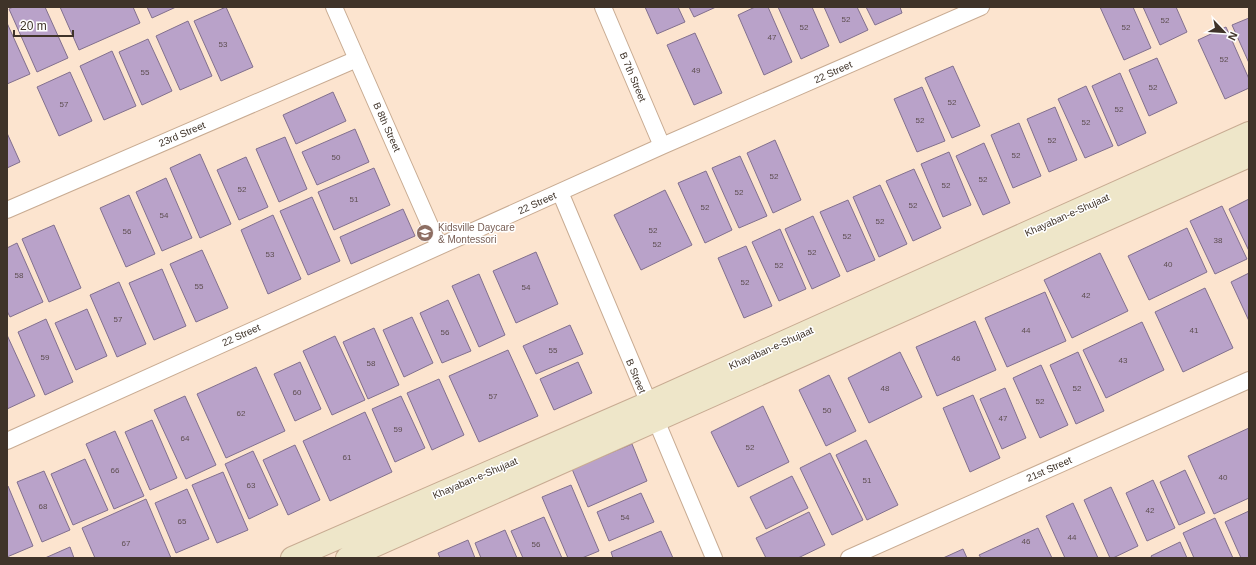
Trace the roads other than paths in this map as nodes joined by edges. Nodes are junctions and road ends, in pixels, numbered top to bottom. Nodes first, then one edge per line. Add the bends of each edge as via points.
1 (334, 7) edge
2 (603, 7) edge
3 (981, 7) edge
4 (357, 59) junction
5 (1249, 133) edge
6 (662, 146) junction
7 (1249, 156) edge
8 (560, 192) junction
9 (7, 210) edge
10 (439, 246) junction
11 (1249, 380) edge
12 (652, 413) junction
13 (7, 441) edge
14 (857, 556) edge
15 (292, 558) edge
16 (347, 558) edge
17 (714, 558) edge

1 - 4 street, B 8th Street
2 - 6 street, B 7th Street
3 - 6 street, 22 Street
4 - 9 street, 23rd Street
4 - 10 street, B 8th Street
5 - 12 main road, Khayaban-e-Shujaat
6 - 8 street, 22 Street
7 - 12 main road, Khayaban-e-Shujaat
8 - 10 street, 22 Street
8 - 12 street, B Street
10 - 13 street, 22 Street
11 - 14 street, 21st Street
12 - 15 main road, Khayaban-e-Shujaat
12 - 16 main road, Khayaban-e-Shujaat
12 - 17 street, B Street

